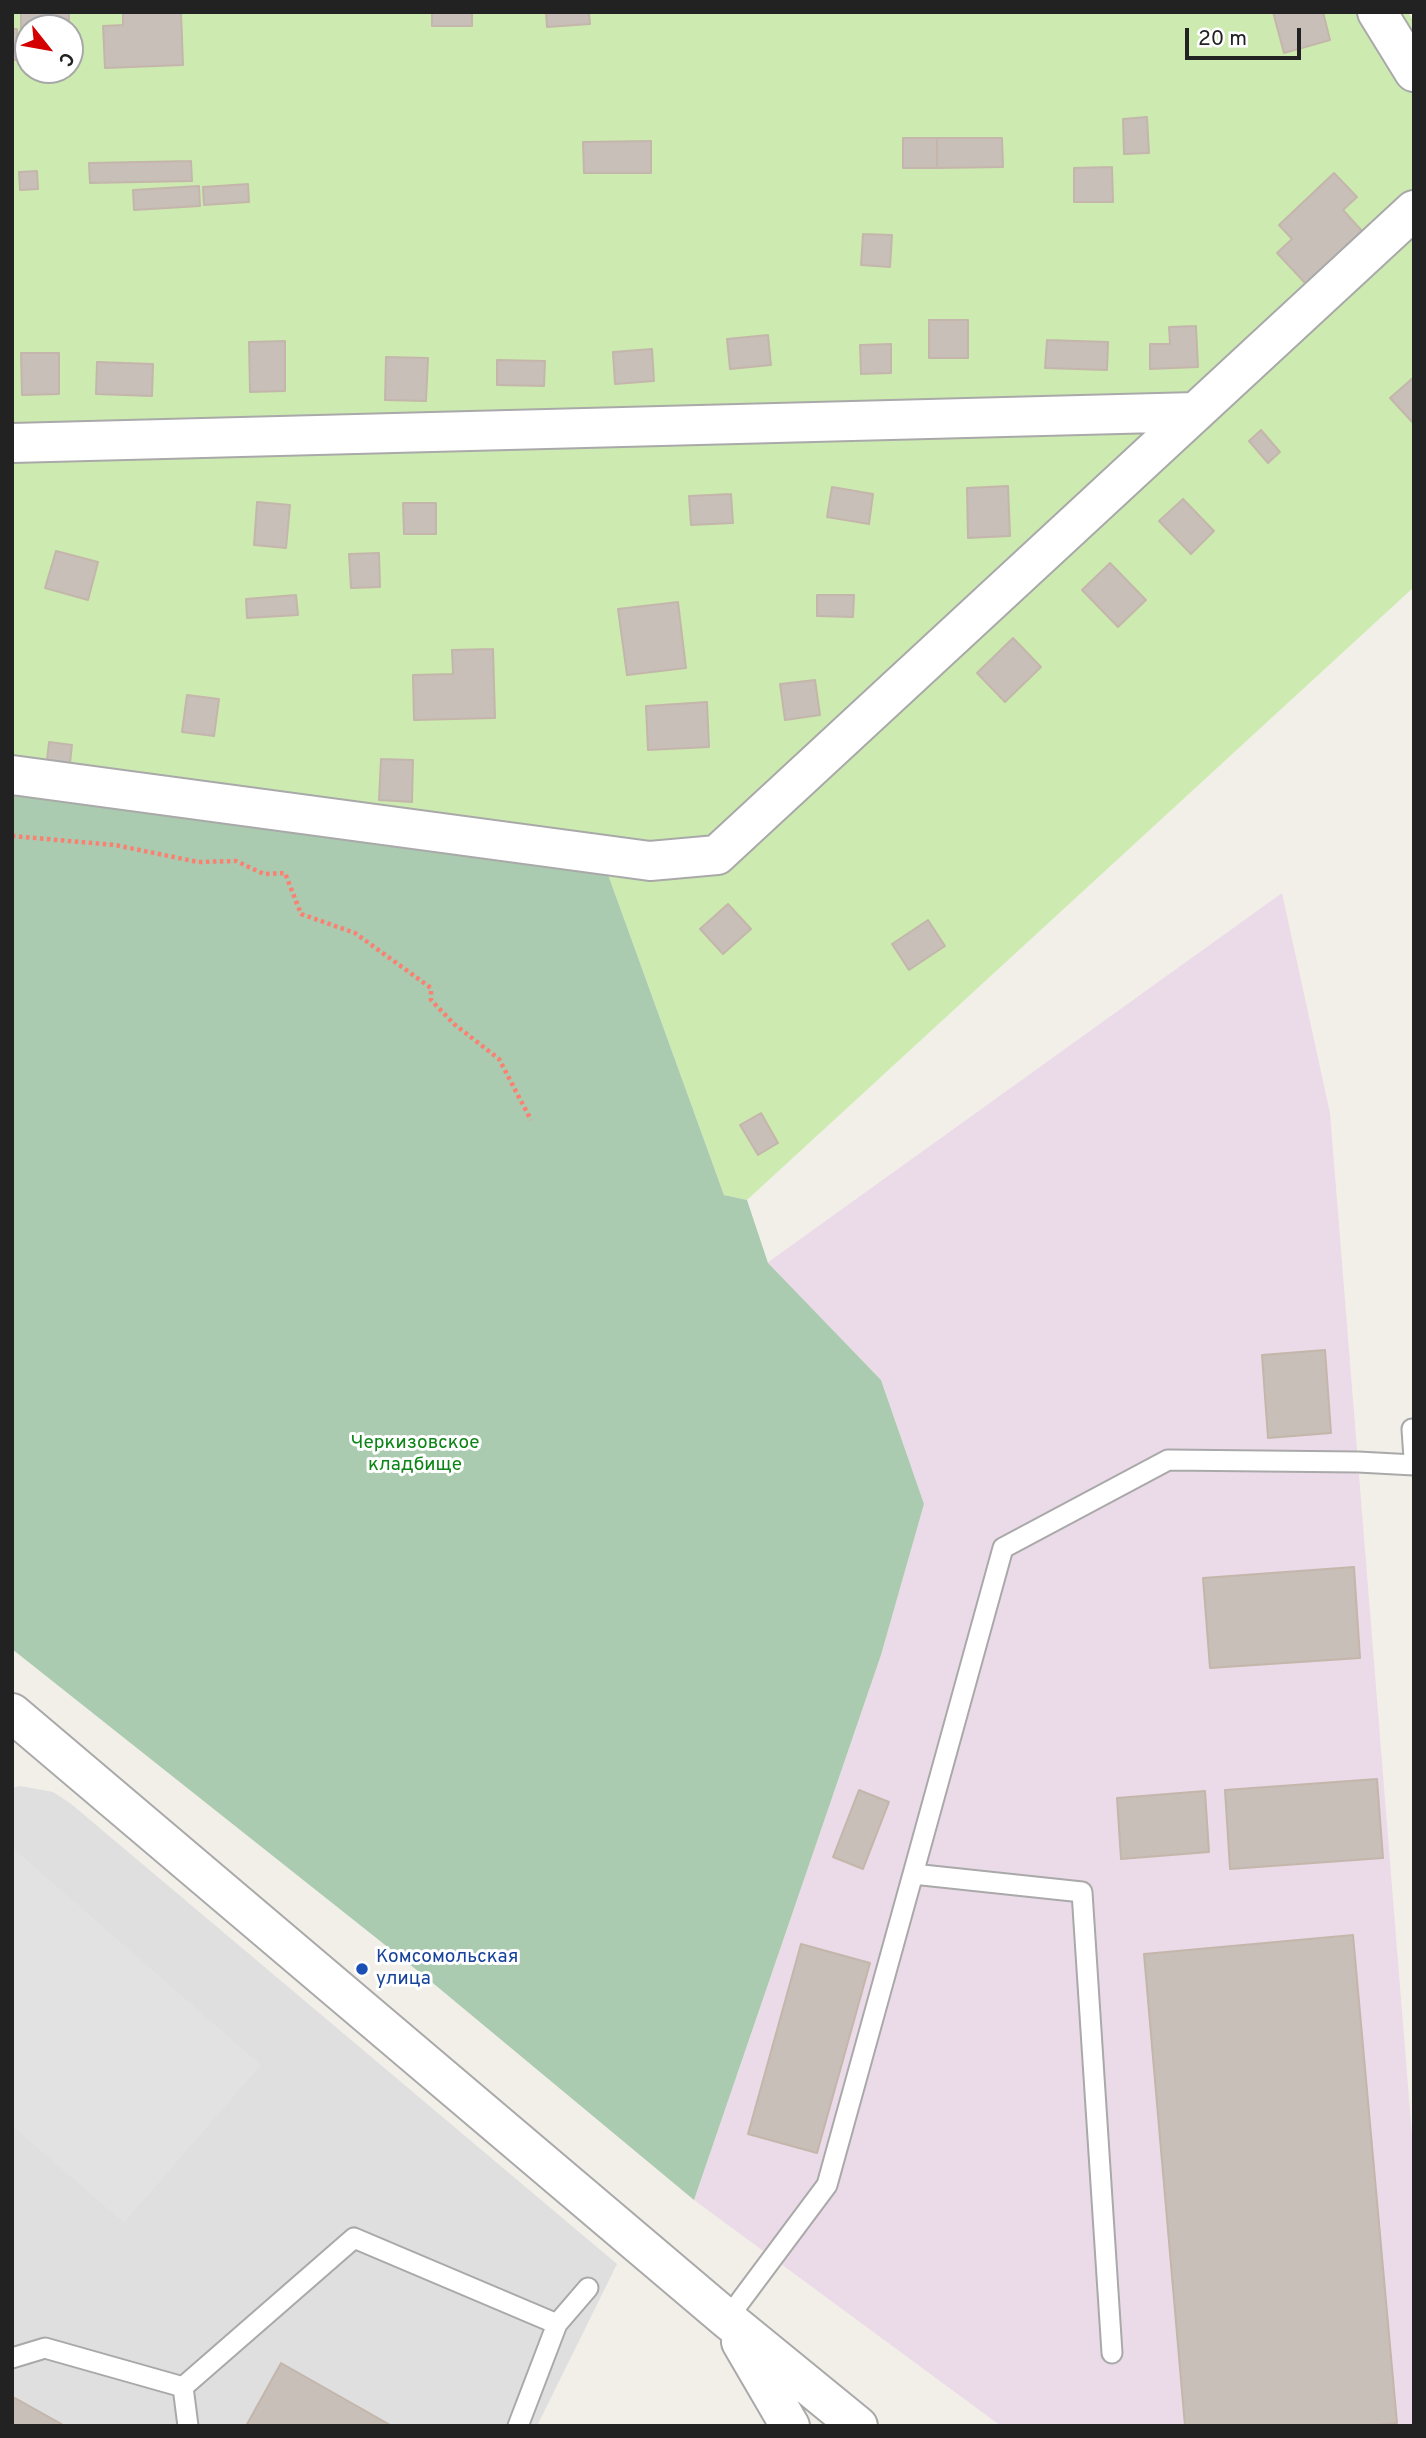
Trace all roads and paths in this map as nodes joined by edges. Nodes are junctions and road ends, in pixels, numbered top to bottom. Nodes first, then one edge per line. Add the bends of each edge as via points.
1 (1377, 12) edge
2 (1414, 72) edge
3 (1414, 210) edge
4 (1196, 412) junction
5 (12, 443) edge
6 (12, 775) edge
7 (12, 836) edge
8 (531, 1120) dead end
9 (1414, 1429) edge
10 (1414, 1458) edge
11 (1414, 1465) edge
12 (18, 1728) edge
13 (913, 1874) junction
14 (588, 2288) dead end
15 (727, 2319) junction
16 (557, 2324) junction
17 (1112, 2353) dead end
18 (12, 2358) edge
19 (183, 2387) junction
20 (188, 2426) edge
21 (518, 2426) edge
22 (790, 2426) edge
23 (858, 2426) edge

1 - 2 street
3 - 4 street
4 - 5 street
4 - 6 street via 718,855 650,861
7 - 8 path via 115,845 198,862 236,861 264,874 285,873 301,914 355,933 431,988 432,1000 454,1024 499,1059
9 - 10 lane
11 - 13 lane via 1168,1460 1003,1548
12 - 15 street
13 - 15 lane via 827,2185
13 - 17 lane via 1082,1892
14 - 16 lane
15 - 22 street
15 - 23 street
16 - 19 lane via 354,2238
16 - 21 lane
18 - 19 lane via 45,2348
19 - 20 lane

